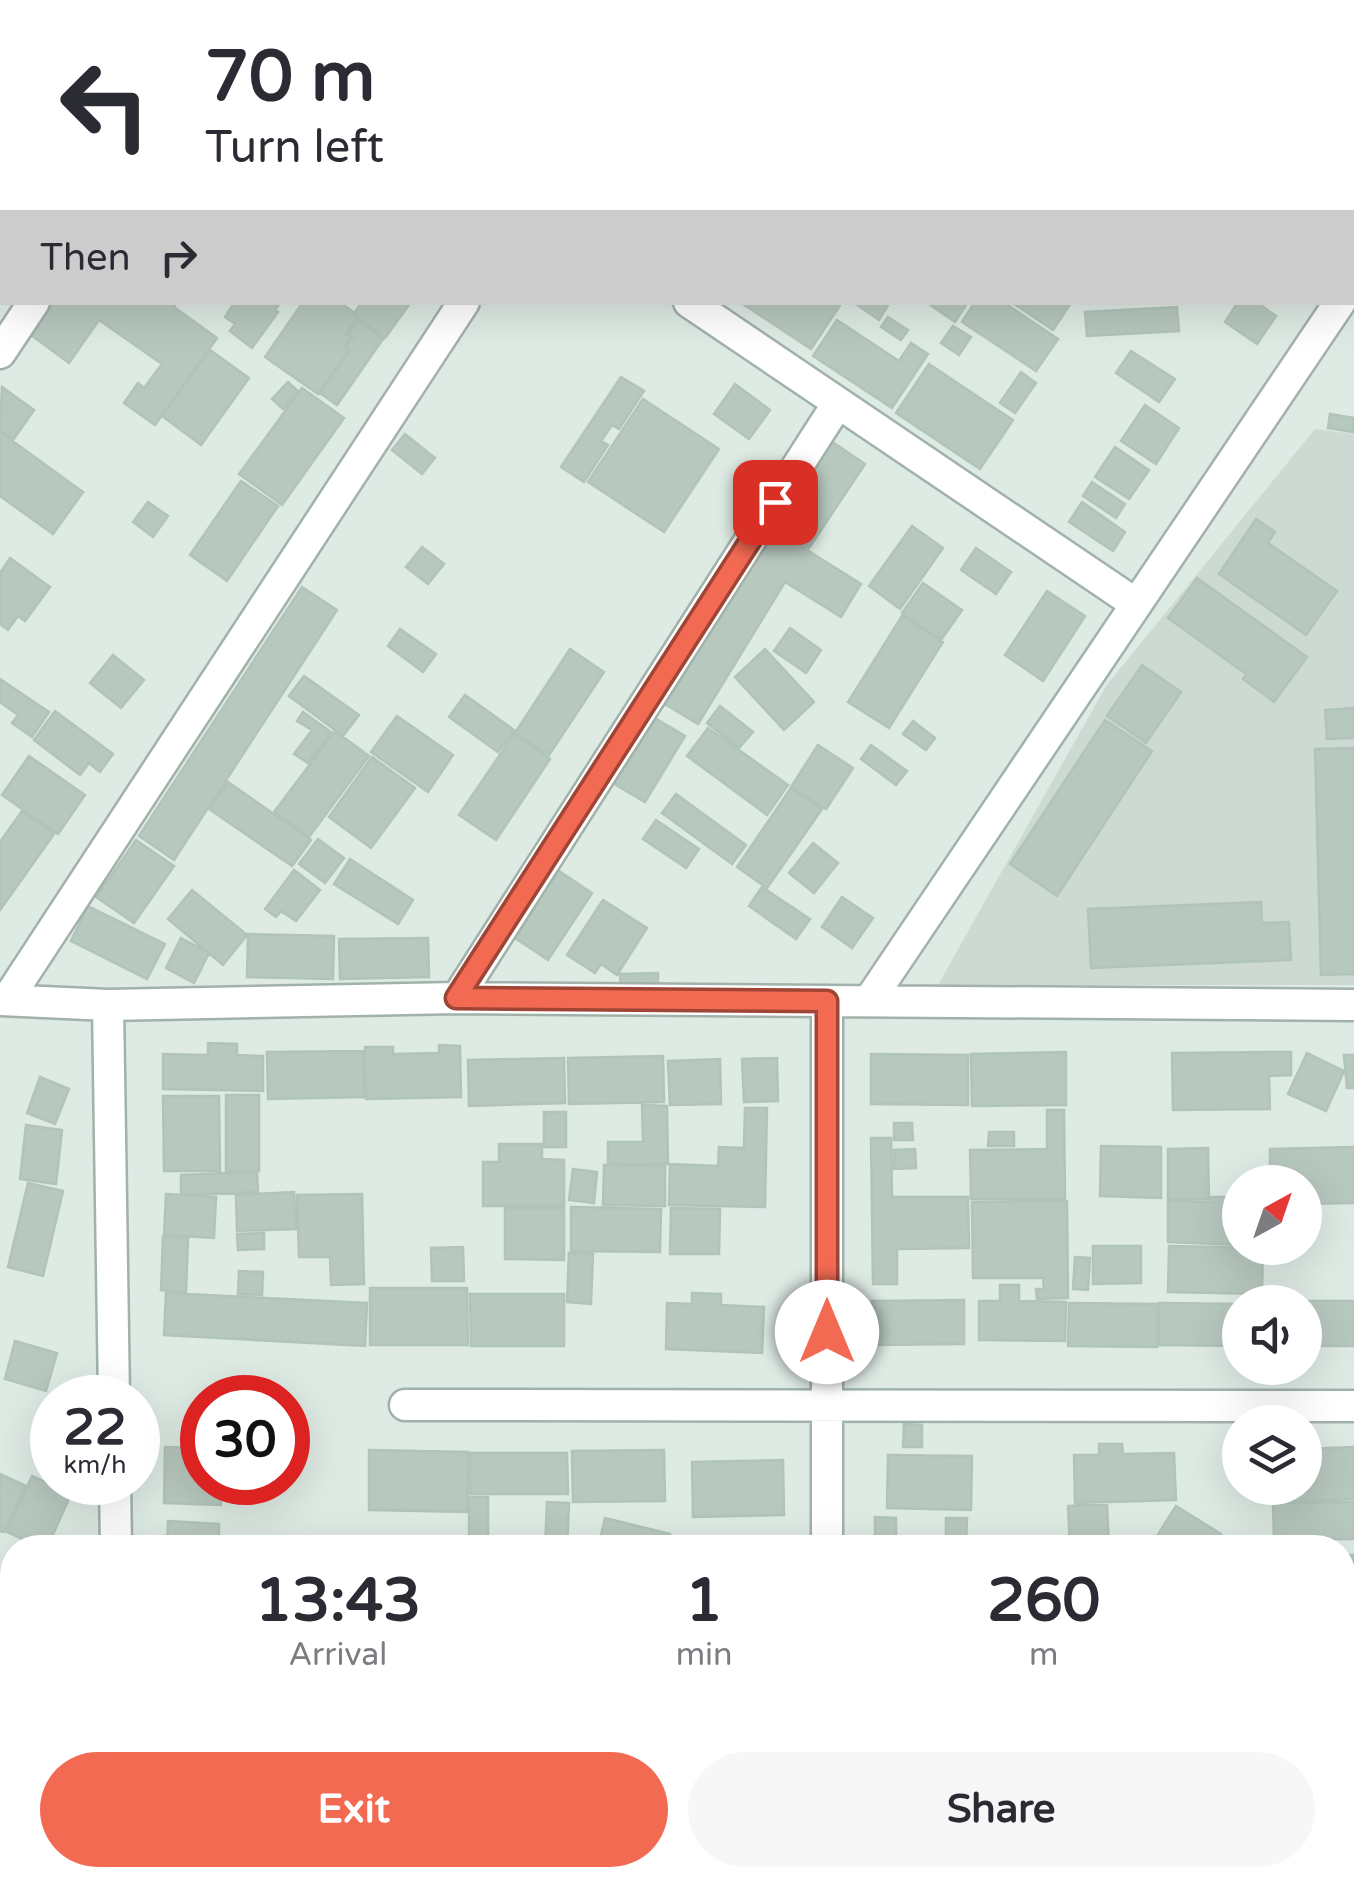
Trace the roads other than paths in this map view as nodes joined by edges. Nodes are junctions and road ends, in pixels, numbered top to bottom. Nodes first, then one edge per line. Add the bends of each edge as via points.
1 (32, 305) edge
2 (462, 305) edge
3 (693, 305) edge
4 (1338, 305) edge
5 (0, 353) edge
6 (838, 403) junction
7 (1136, 604) junction
8 (456, 998) junction
9 (3, 1000) edge
10 (827, 1001) junction
11 (869, 1001) junction
12 (108, 1005) junction
13 (1354, 1006) edge
14 (114, 1375) edge
15 (405, 1404) dead end
16 (827, 1405) junction
17 (1354, 1406) edge
18 (115, 1505) edge
19 (116, 1535) edge
20 (827, 1535) edge

1 - 5 street
2 - 9 street
3 - 6 street
4 - 7 street
6 - 7 street
6 - 8 street
7 - 11 street
8 - 10 street
8 - 12 street
9 - 12 street
10 - 11 street
10 - 16 street
11 - 13 street
12 - 14 street
15 - 16 street
16 - 17 street
16 - 20 street
18 - 19 street

